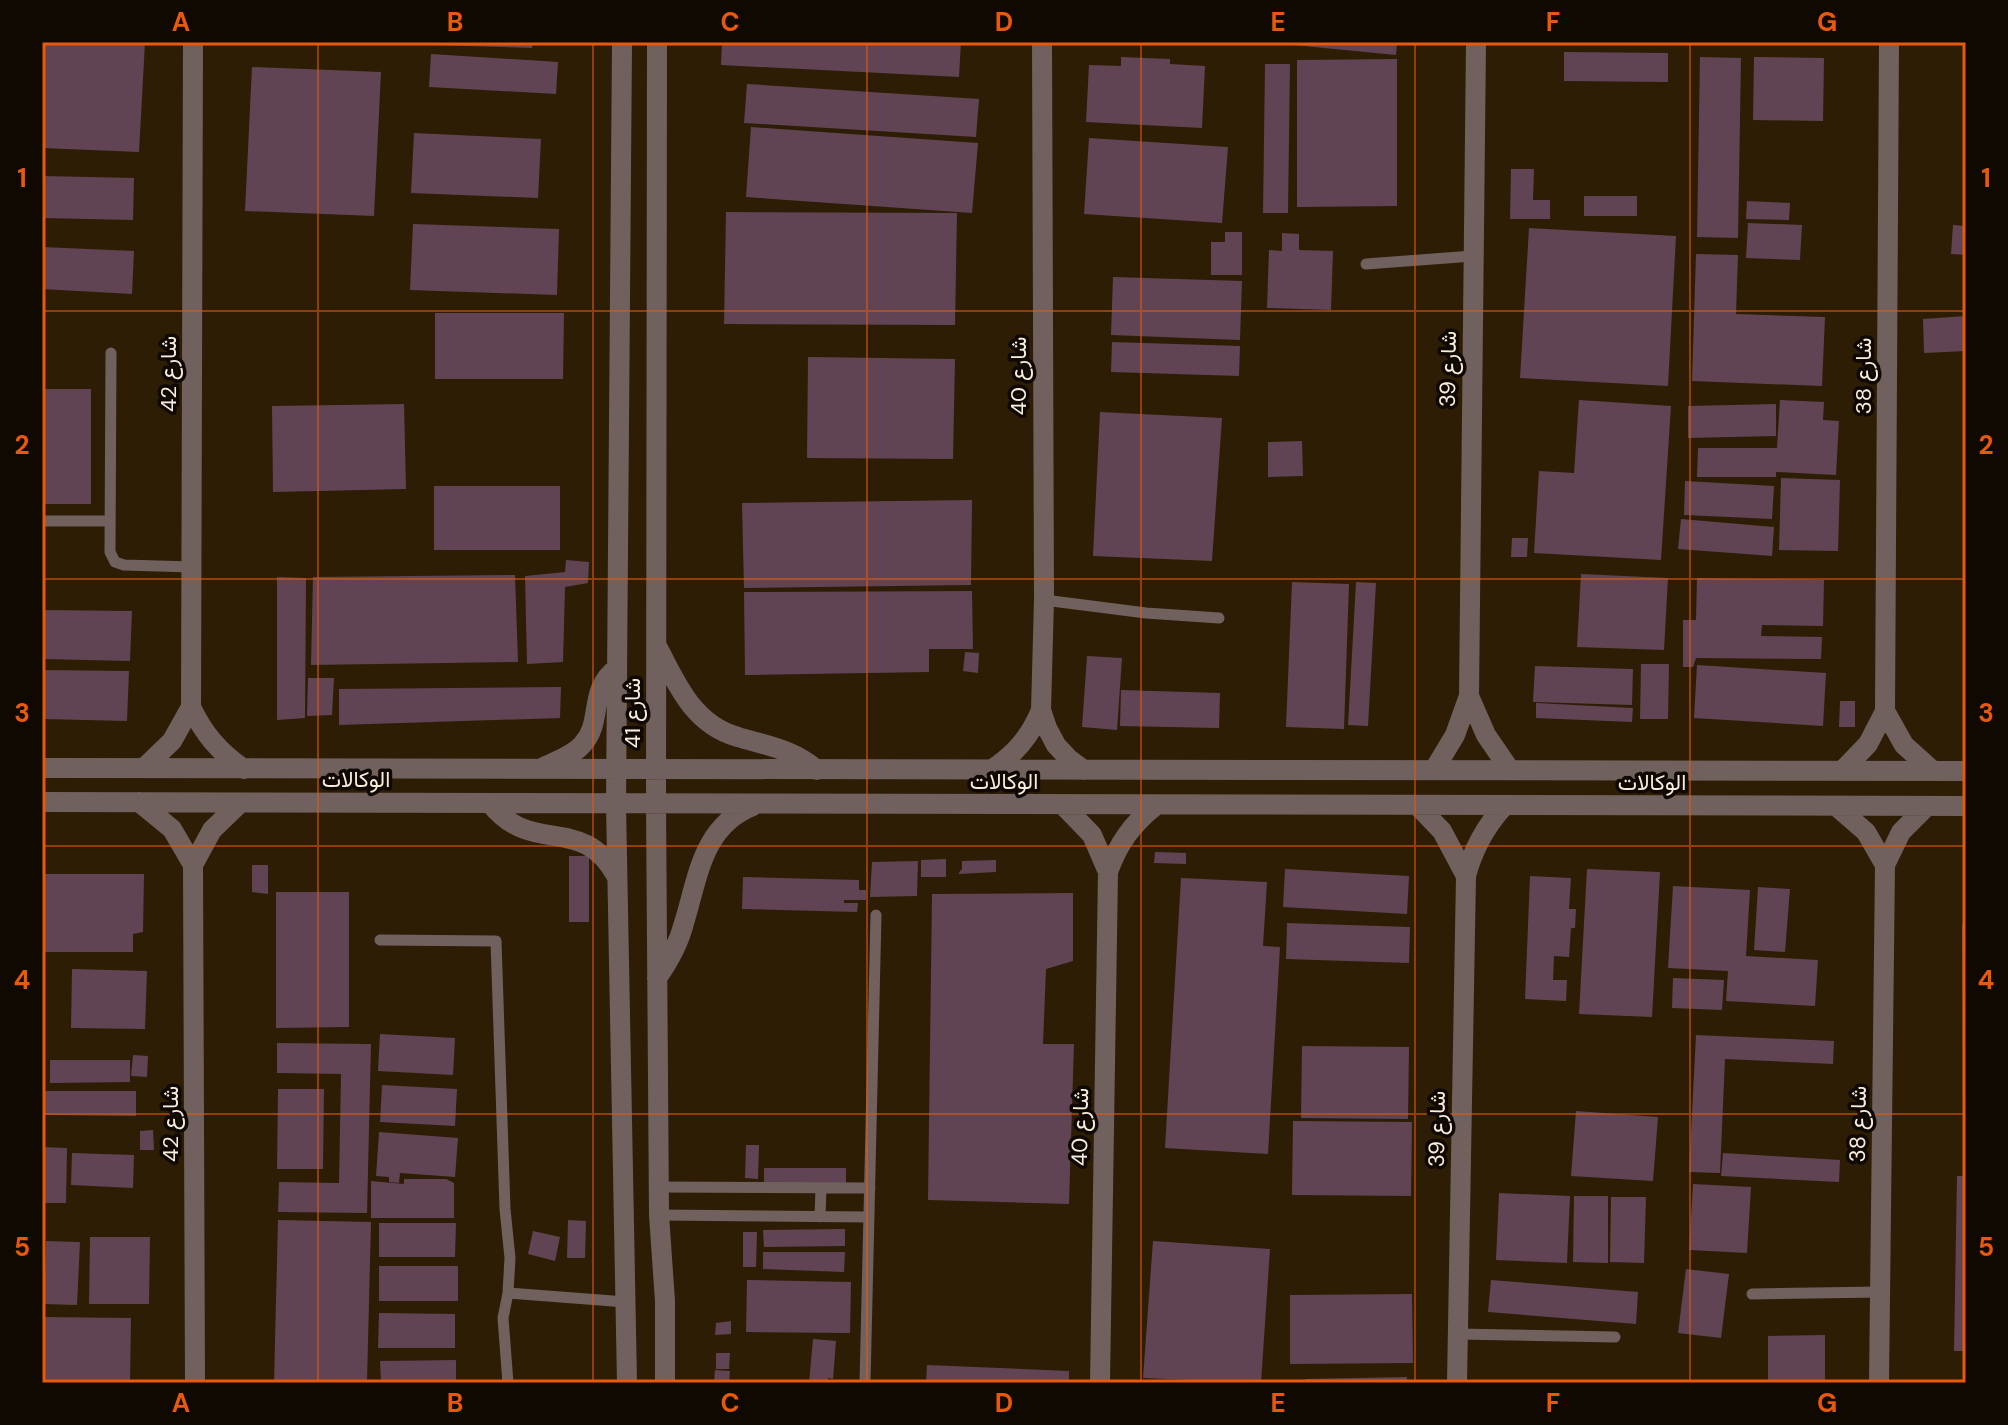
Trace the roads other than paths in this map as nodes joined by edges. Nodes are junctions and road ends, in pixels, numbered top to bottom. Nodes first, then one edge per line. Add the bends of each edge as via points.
1 (193, 42) edge
2 (622, 42) edge
3 (657, 42) edge
4 (1042, 42) edge
5 (1476, 42) edge
6 (1889, 42) edge
7 (1473, 256) junction
8 (1366, 264) dead end
9 (111, 353) dead end
10 (42, 521) edge
11 (109, 521) junction
12 (192, 567) junction
13 (1044, 600) junction
14 (1219, 618) dead end
15 (656, 645) junction
16 (617, 668) junction
17 (1469, 696) junction
18 (191, 707) junction
19 (1041, 710) junction
20 (1885, 711) junction
21 (42, 768) edge
22 (144, 768) junction
23 (244, 769) junction
24 (537, 770) junction
25 (616, 770) junction
26 (656, 770) junction
27 (817, 770) junction
28 (991, 770) junction
29 (1084, 770) junction
30 (1434, 770) junction
31 (1510, 770) junction
32 (1842, 771) junction
33 (1933, 771) junction
34 (1966, 771) edge
35 (42, 802) edge
36 (139, 802) junction
37 (240, 803) junction
38 (490, 803) junction
39 (616, 804) junction
40 (656, 804) junction
41 (757, 804) junction
42 (1064, 806) junction
43 (1155, 806) junction
44 (1418, 806) junction
45 (1504, 806) junction
46 (1836, 806) junction
47 (1927, 806) junction
48 (1966, 806) edge
49 (193, 865) junction
50 (1885, 865) junction
51 (1108, 872) junction
52 (1466, 876) junction
53 (617, 877) junction
54 (876, 915) dead end
55 (380, 940) dead end
56 (657, 978) junction
57 (659, 1187) junction
58 (821, 1188) junction
59 (870, 1188) junction
60 (659, 1215) junction
61 (820, 1217) junction
62 (869, 1217) junction
63 (1880, 1292) junction
64 (508, 1293) junction
65 (1752, 1294) dead end
66 (626, 1302) junction
67 (1458, 1334) junction
68 (1615, 1337) dead end
69 (195, 1383) edge
70 (508, 1383) edge
71 (627, 1383) edge
72 (665, 1383) edge
73 (865, 1383) edge
74 (1100, 1383) edge
75 (1457, 1383) edge
76 (1879, 1383) edge

1 - 12 street, شارع 42
2 - 16 street, شارع 41
3 - 15 street, شارع 41
4 - 13 street, شارع 40
5 - 7 street, شارع 39
6 - 20 street, شارع 38
7 - 8 lane
7 - 17 street, شارع 39
9 - 11 lane
10 - 11 lane
11 - 12 lane via 115,562
12 - 18 street, شارع 42
13 - 14 lane
13 - 19 street, شارع 40
15 - 26 street, شارع 41
15 - 27 street via 687,702 709,723 736,737 785,749
16 - 24 street via 602,683 585,742
16 - 25 street, شارع 41
17 - 30 street, شارع 39 via 1455,735
17 - 31 street, شارع 39 via 1486,735
18 - 22 street, شارع 42 via 172,741
18 - 23 street via 212,743
19 - 28 street, شارع 40 via 1022,745
19 - 29 street, شارع 40 via 1056,745
20 - 32 street, شارع 38 via 1868,744
20 - 33 street via 1904,745
21 - 22 street, الوكالات
22 - 23 street, الوكالات
23 - 24 street, الوكالات
24 - 25 street, الوكالات
25 - 26 street, الوكالات
25 - 39 street, شارع 41
26 - 27 street, الوكالات
26 - 40 street, شارع 41
27 - 28 street, الوكالات
28 - 29 street, الوكالات
29 - 30 street, الوكالات
30 - 31 street, الوكالات
31 - 32 street, الوكالات
32 - 33 street, الوكالات
33 - 34 street, الوكالات
35 - 36 street, الوكالات
36 - 37 street, الوكالات
36 - 49 street via 172,829
37 - 38 street, الوكالات
37 - 49 street, شارع 42 via 212,830
38 - 39 street, الوكالات
38 - 53 street via 522,830 592,846
39 - 40 street, الوكالات
39 - 53 street, شارع 41
40 - 41 street, الوكالات
40 - 56 street, شارع 41
41 - 42 street, الوكالات
41 - 56 street via 732,818 703,856 678,943
42 - 43 street, الوكالات
42 - 51 street, شارع 40 via 1092,835
43 - 44 street, الوكالات
43 - 51 street, شارع 40 via 1131,828
44 - 45 street, الوكالات
44 - 52 street, شارع 39 via 1451,845
45 - 46 street, الوكالات
45 - 52 street, شارع 39 via 1484,831
46 - 47 street, الوكالات
46 - 50 street via 1866,832
47 - 48 street, الوكالات
47 - 50 street, شارع 38 via 1901,832
49 - 69 street, شارع 42
50 - 63 street, شارع 38
51 - 74 street, شارع 40
52 - 67 street, شارع 39
53 - 66 street, شارع 41
54 - 59 lane
55 - 64 lane via 496,941
56 - 57 street, شارع 41
57 - 58 lane
57 - 60 street, شارع 41
58 - 59 lane
58 - 61 lane
59 - 62 lane
60 - 61 lane
60 - 72 street, شارع 41
61 - 62 lane
62 - 73 lane
63 - 65 lane
63 - 76 street, شارع 38
64 - 66 lane
64 - 70 lane via 503,1318
66 - 71 street, شارع 41
67 - 68 lane
67 - 75 street, شارع 39

